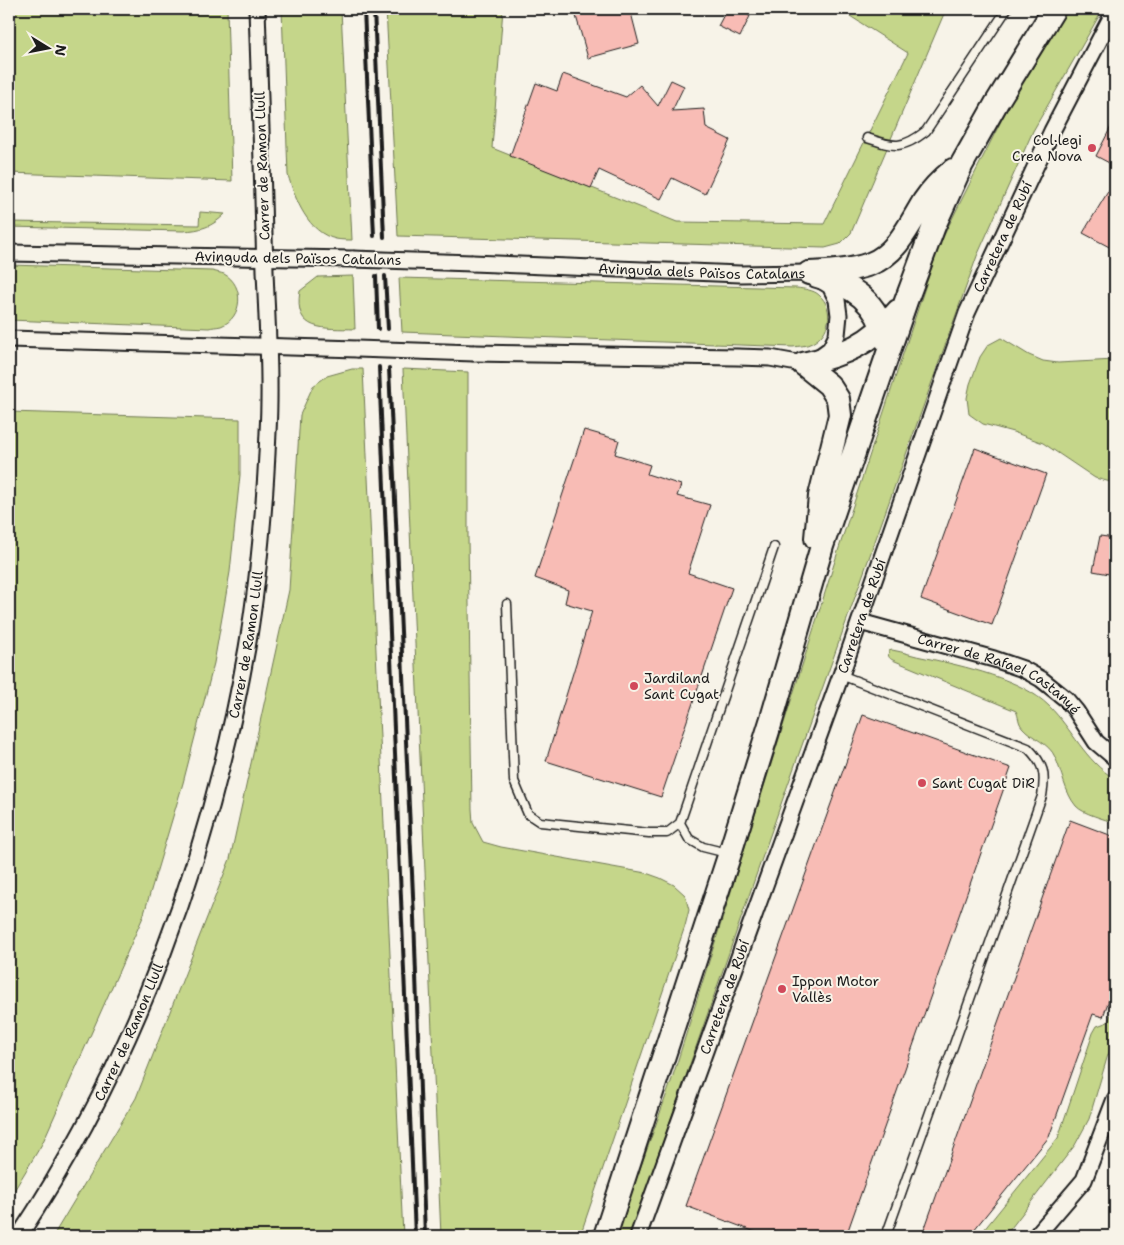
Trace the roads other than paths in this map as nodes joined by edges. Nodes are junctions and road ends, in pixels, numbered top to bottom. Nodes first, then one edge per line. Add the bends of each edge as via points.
1 (257, 9) edge
2 (1007, 9) edge
3 (1054, 9) edge
4 (1115, 10) edge
5 (866, 138) dead end
6 (962, 164) junction
7 (9, 253) edge
8 (265, 256) junction
9 (809, 273) junction
10 (906, 301) junction
11 (883, 328) junction
12 (9, 338) edge
13 (267, 346) junction
14 (887, 354) junction
15 (803, 364) junction
16 (774, 547) dead end
17 (816, 568) junction
18 (507, 604) dead end
19 (860, 622) junction
20 (841, 675) junction
21 (1115, 758) edge
22 (680, 823) junction
23 (730, 853) junction
24 (1115, 1100) edge
25 (19, 1236) edge
26 (605, 1236) edge
27 (638, 1236) edge
28 (886, 1236) edge
29 (1036, 1236) edge

1 - 8 street, Carrer de Ramon Llull
2 - 5 lane via 926,130 915,139 895,146
3 - 6 main road
4 - 19 street, Carretera de Rubí via 1052,131 967,313
6 - 9 main road via 936,186 895,247 871,263
6 - 10 main road
7 - 8 street, Avinguda dels Països Catalans
8 - 9 street, Avinguda dels Països Catalans, bridge via 752,275
8 - 13 street, Carrer de Ramon Llull
9 - 11 main road via 852,289 871,304
9 - 15 street, Avinguda dels Països Catalans via 830,286 837,300 839,315 837,335 830,348
10 - 11 main road
10 - 14 main road
11 - 14 main road
11 - 15 main road via 856,347 832,358
12 - 13 street
13 - 15 street, bridge via 474,354 770,358
13 - 25 street, Carrer de Ramon Llull via 268,429 260,548 247,648 223,760 201,841 150,987 110,1076 51,1188
14 - 17 main road
15 - 17 main road via 829,385 838,399 840,415 820,496
16 - 22 lane
17 - 23 main road
18 - 22 lane via 514,781 528,814 540,822 649,833 667,832
19 - 20 street, Carretera de Rubí
19 - 21 street, Carrer de Rafael Castanyé via 1024,669 1066,699 1096,742
20 - 27 street, Carretera de Rubí
20 - 28 lane via 1028,748 1044,770 1042,796
22 - 23 lane via 689,839 703,847
23 - 26 main road
24 - 29 street via 1084,1180

